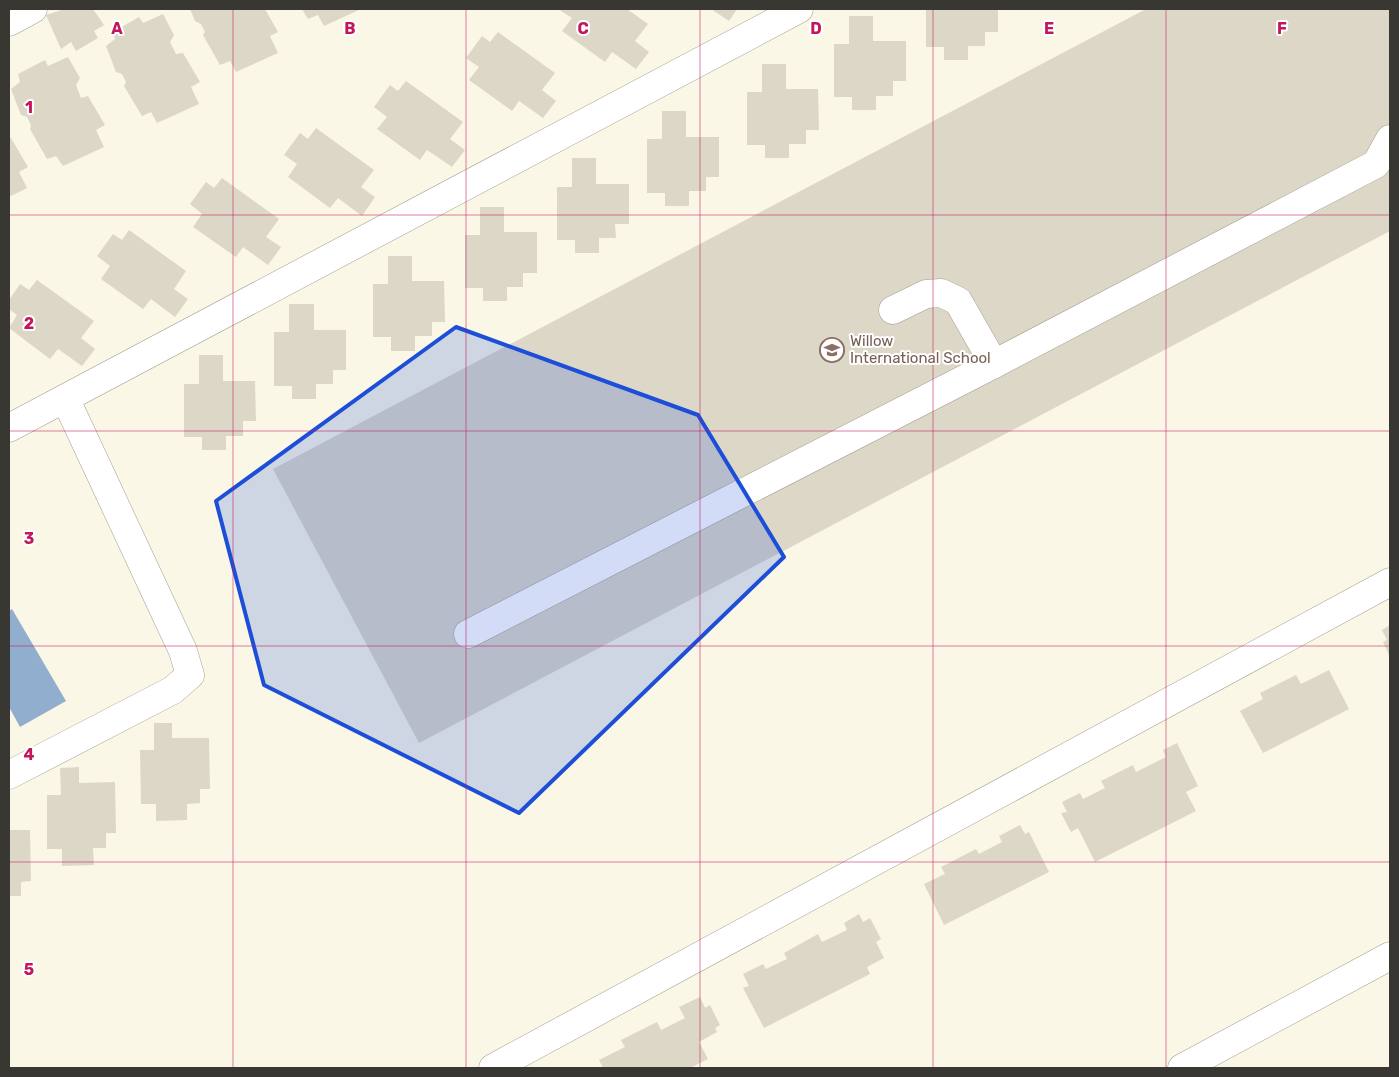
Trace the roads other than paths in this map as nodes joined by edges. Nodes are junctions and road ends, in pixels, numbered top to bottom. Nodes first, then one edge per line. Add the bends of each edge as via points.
1 (33, 9) edge
2 (800, 9) edge
3 (9, 22) edge
4 (1390, 139) edge
5 (892, 310) dead end
6 (994, 364) junction
7 (66, 400) junction
8 (9, 428) edge
9 (1390, 582) edge
10 (468, 634) dead end
11 (9, 775) edge
12 (1390, 956) edge
13 (493, 1068) edge
14 (1182, 1068) edge

1 - 3 street
2 - 7 street
4 - 6 street via 1376,164
5 - 6 street via 926,294 941,293 950,297 958,302
6 - 10 street
7 - 8 street
7 - 11 street via 183,651 190,675 173,690
9 - 13 street
12 - 14 street

